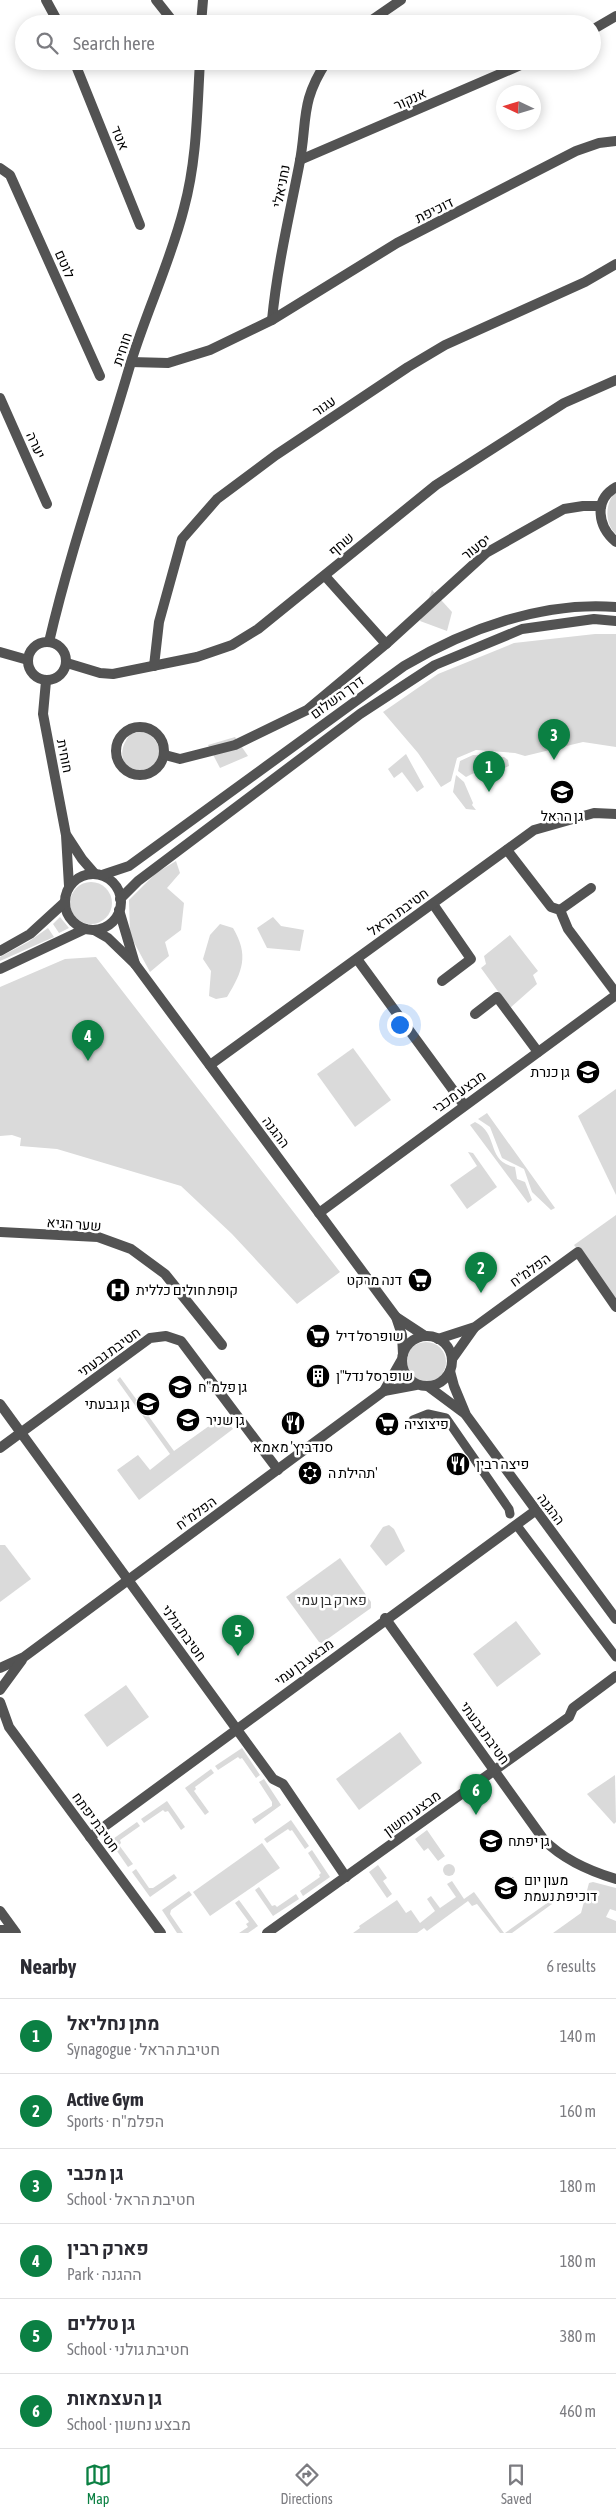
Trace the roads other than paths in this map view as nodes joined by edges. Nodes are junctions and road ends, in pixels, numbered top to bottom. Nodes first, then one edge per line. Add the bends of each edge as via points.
1 (46, 0) edge
2 (156, 0) edge
3 (203, 0) edge
4 (401, 0) edge
5 (54, 15) edge
6 (168, 15) edge
7 (202, 15) edge
8 (379, 15) edge
9 (616, 16) edge
10 (601, 25) edge
11 (78, 70) edge
12 (200, 70) edge
13 (322, 70) edge
14 (509, 70) edge
15 (616, 141) edge
16 (300, 160) junction
17 (0, 168) edge
18 (140, 225) dead end
19 (616, 264) edge
20 (272, 320) junction
21 (131, 362) junction
22 (100, 376) dead end
23 (616, 380) edge
24 (0, 398) edge
25 (616, 487) edge
26 (47, 504) dead end
27 (601, 506) junction
28 (616, 542) edge
29 (325, 576) junction
30 (616, 607) edge
31 (616, 620) edge
32 (48, 642) junction
33 (386, 644) junction
34 (0, 652) edge
35 (28, 660) junction
36 (67, 662) junction
37 (154, 666) junction
38 (46, 681) junction
39 (165, 755) junction
40 (616, 814) edge
41 (66, 835) junction
42 (507, 850) junction
43 (99, 875) junction
44 (69, 886) junction
45 (590, 888) dead end
46 (120, 899) junction
47 (65, 902) junction
48 (433, 904) junction
49 (119, 910) junction
50 (560, 910) junction
51 (89, 929) junction
52 (0, 951) edge
53 (357, 959) junction
54 (134, 964) junction
55 (0, 969) edge
56 (442, 981) dead end
57 (616, 994) edge
58 (475, 1014) dead end
59 (538, 1052) junction
60 (210, 1066) junction
61 (464, 1105) junction
62 (319, 1213) junction
63 (0, 1232) edge
64 (616, 1307) edge
65 (396, 1317) junction
66 (475, 1327) junction
67 (425, 1336) junction
68 (438, 1339) junction
69 (222, 1345) dead end
70 (402, 1357) junction
71 (452, 1359) junction
72 (450, 1371) junction
73 (416, 1384) junction
74 (429, 1387) junction
75 (384, 1391) junction
76 (0, 1404) edge
77 (466, 1415) junction
78 (413, 1420) dead end
79 (22, 1433) junction
80 (0, 1448) edge
81 (278, 1470) junction
82 (535, 1511) junction
83 (510, 1514) dead end
84 (518, 1527) dead end
85 (129, 1580) junction
86 (386, 1618) junction
87 (616, 1619) edge
88 (616, 1656) edge
89 (24, 1657) junction
90 (0, 1668) edge
91 (616, 1676) edge
92 (0, 1690) edge
93 (0, 1702) edge
94 (0, 1721) edge
95 (9, 1727) junction
96 (236, 1729) junction
97 (495, 1771) junction
98 (90, 1837) junction
99 (346, 1877) junction
100 (616, 1879) edge
101 (0, 1911) edge
102 (0, 1930) edge
103 (14, 1932) edge
104 (161, 1933) edge
105 (267, 1933) edge

1 - 5 street
2 - 6 street
3 - 7 street
4 - 8 street
9 - 10 street
11 - 18 street, אטד
12 - 21 street, חוחית via 196,147 184,208
13 - 16 street, נחניאלי via 306,106
14 - 16 street, אנקור
15 - 20 street, דוכיפת via 576,151 397,244
16 - 20 street, נחניאלי via 276,275
17 - 22 street, לוטם via 10,175
19 - 37 street, עגור via 585,282 445,345 276,455 217,500 182,539 159,622
20 - 21 street, דוכיפת via 210,350 168,363
21 - 32 street, חוחית
23 - 29 street, שחף via 564,403 478,456 436,485
24 - 26 street, יערה
25 - 27 street
27 - 28 street via 601,523 607,535
27 - 33 street, יסעור via 564,509 486,553
29 - 33 street
29 - 37 street, שחף via 258,629 232,645
30 - 43 street, דרך השלום via 595,605 520,616 426,652 129,866
31 - 46 street, דרך השלום via 594,619 522,629 435,665 360,714 138,881
32 - 35 street via 32,649
32 - 36 street via 64,651
33 - 39 street, יסעור via 307,710 235,745 180,759
34 - 35 street
35 - 38 street via 30,672
36 - 37 street, שחף via 100,674
36 - 38 street via 58,678
38 - 41 street, חוחית via 43,714
39 - 39 street via 159,735 141,727 123,734 116,751 122,768 137,776 155,771
40 - 42 street, חטיבת הראל via 594,813 534,830
41 - 43 street, חוחית via 82,859
41 - 44 street, חוחית
42 - 48 street, חטיבת הראל
42 - 50 street via 552,906
43 - 44 street via 81,876
43 - 46 street via 114,884
44 - 47 street
45 - 50 street
46 - 49 street
47 - 51 street via 70,918
47 - 52 street via 30,934
48 - 53 street, חטיבת הראל
48 - 56 street via 471,959
49 - 51 street via 112,922
49 - 54 street, ההגנה
50 - 57 street via 568,930
51 - 54 street, ההגנה via 108,938
51 - 55 street
53 - 60 street, חטיבת הראל
53 - 61 street
54 - 60 street, ההגנה
57 - 59 street, מבצע מכבי
58 - 59 street via 497,997
59 - 61 street, מבצע מכבי
60 - 62 street, ההגנה
61 - 62 street, מבצע מכבי
62 - 65 street, ההגנה
63 - 69 street, שער הגיא via 98,1237 131,1250 165,1274
64 - 66 street, הפלמ"ח via 578,1252
65 - 67 street, ההגנה
65 - 70 street, ההגנה via 402,1336
66 - 68 street, הפלמ"ח
66 - 71 street, הפלמ"ח
67 - 68 street
67 - 70 street via 411,1342
68 - 71 street via 446,1344
70 - 73 street via 405,1374
70 - 75 street, הפלמ"ח
71 - 72 street
72 - 74 street via 444,1380
72 - 77 street, ההגנה
73 - 74 street
73 - 75 street, הפלמ"ח
74 - 77 street, ההגנה
75 - 81 street, הפלמ"ח
76 - 79 street, חטיבת גולני
77 - 82 street, ההגנה
78 - 83 street via 428,1414 446,1418
79 - 80 street, חטיבת גבעתי
79 - 81 street, חטיבת גבעתי via 150,1338 166,1336 181,1342
79 - 85 street, חטיבת גולני
81 - 85 street, הפלמ"ח
82 - 86 street, מבצע בן עמי
82 - 87 street, ההגנה
84 - 88 street
85 - 89 street, הפלמ"ח
85 - 96 street, חטיבת גולני
86 - 96 street, מבצע בן עמי
86 - 97 street, חטיבת גבעתי
89 - 90 street, הפלמ"ח
89 - 92 street, הפלמ"ח
91 - 97 street, מבצע נחשון via 573,1708 570,1717
93 - 95 street, חטיבת יפתח
94 - 95 street, חטיבת יפתח
95 - 98 street, חטיבת יפתח
96 - 98 street, מבצע בן עמי
96 - 99 street, חטיבת גולני via 273,1779 283,1784
97 - 99 street, מבצע נחשון
97 - 100 street, חטיבת גבעתי via 544,1840 568,1859
98 - 104 street, חטיבת יפתח
99 - 105 street, מבצע נחשון
101 - 103 street
102 - 103 street

